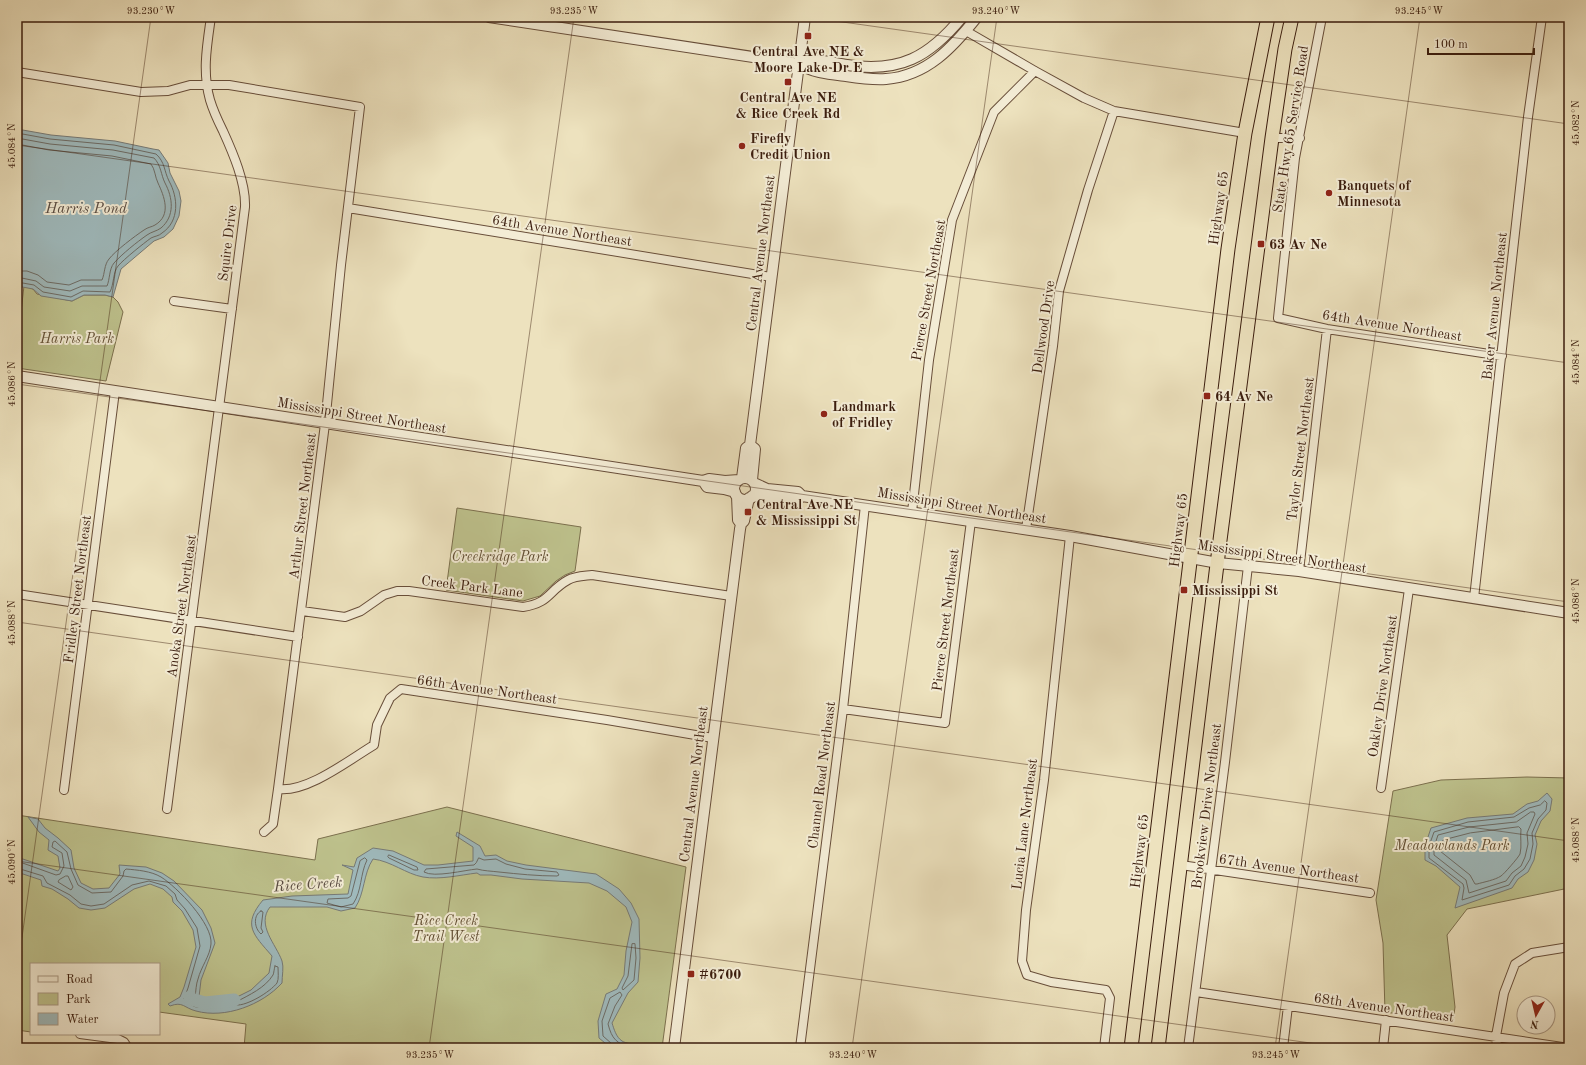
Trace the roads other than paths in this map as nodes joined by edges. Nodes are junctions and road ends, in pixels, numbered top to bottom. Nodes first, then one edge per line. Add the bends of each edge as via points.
1 (211, 17) edge
2 (489, 17) edge
3 (805, 17) edge
4 (977, 17) edge
5 (1268, 17) edge
6 (1292, 17) edge
7 (1322, 17) edge
8 (1542, 17) edge
9 (960, 20) edge
10 (966, 31) junction
11 (799, 64) junction
12 (1034, 71) junction
13 (17, 72) edge
14 (206, 85) junction
15 (1114, 111) junction
16 (1244, 133) junction
17 (1272, 138) junction
18 (1300, 138) junction
19 (348, 208) junction
20 (772, 277) junction
21 (174, 301) dead end
22 (232, 309) junction
23 (1278, 318) joint
24 (1327, 329) junction
25 (1502, 356) junction
26 (17, 376) edge
27 (115, 391) junction
28 (220, 407) junction
29 (325, 424) junction
30 (747, 480) junction
31 (703, 482) junction
32 (736, 494) junction
33 (802, 496) junction
34 (751, 497) junction
35 (865, 504) junction
36 (912, 512) junction
37 (971, 521) junction
38 (741, 524) junction
39 (1026, 529) junction
40 (1070, 536) junction
41 (1190, 557) junction
42 (1218, 563) junction
43 (1248, 566) junction
44 (1299, 571) junction
45 (1408, 589) junction
46 (17, 594) edge
47 (731, 596) junction
48 (1474, 598) junction
49 (87, 606) junction
50 (302, 611) junction
51 (1569, 613) edge
52 (192, 621) junction
53 (298, 637) junction
54 (843, 709) junction
55 (714, 738) junction
56 (1381, 788) dead end
57 (278, 789) junction
58 (64, 790) dead end
59 (167, 809) dead end
60 (264, 832) dead end
61 (1181, 865) junction
62 (1211, 870) junction
63 (1370, 893) dead end
64 (1569, 947) edge
65 (1196, 992) junction
66 (1288, 1006) junction
67 (1386, 1020) junction
68 (88, 1035) edge
69 (1496, 1036) junction
70 (128, 1048) edge
71 (674, 1048) edge
72 (800, 1048) edge
73 (1104, 1048) edge
74 (1131, 1048) edge
75 (1158, 1048) edge
76 (1188, 1048) edge
77 (1283, 1048) edge
78 (1383, 1048) edge
79 (1497, 1048) edge
80 (1569, 1048) edge

1 - 14 street, Squire Drive via 206,57
2 - 11 street
3 - 11 street, Central Avenue Northeast
4 - 10 street
5 - 16 highway, Highway 65
6 - 17 highway
7 - 18 street, State Hwy 65 Service Road
8 - 25 street, Baker Avenue Northeast via 1528,117
9 - 11 street via 931,49 906,62 874,67 811,60
10 - 11 street via 929,66 900,77 870,79 810,70
10 - 12 street
11 - 20 street, Central Avenue Northeast
12 - 15 street
12 - 36 street, Pierce Street Northeast via 994,112 952,220 928,360
13 - 14 street via 141,92
14 - 19 street, Arthur Street Northeast via 229,85 360,107
14 - 22 street, Squire Drive via 245,191
15 - 16 street
15 - 39 street, Dellwood Drive via 1059,291
16 - 41 highway, Highway 65
17 - 18 street
17 - 42 highway
18 - 23 street, State Hwy 65 Service Road via 1295,158
19 - 20 street, 64th Avenue Northeast
19 - 29 street, Arthur Street Northeast
20 - 30 street, Central Avenue Northeast via 750,446 755,449
21 - 22 street
22 - 28 street, Squire Drive
23 - 24 street, 64th Avenue Northeast
24 - 25 street, 64th Avenue Northeast
24 - 44 street, Taylor Street Northeast
25 - 48 street, Baker Avenue Northeast
26 - 27 street, Mississippi Street Northeast
27 - 28 street, Mississippi Street Northeast
27 - 49 street, Fridley Street Northeast
28 - 29 street, Mississippi Street Northeast
28 - 52 street, Anoka Street Northeast
29 - 31 street, Mississippi Street Northeast
29 - 50 street, Arthur Street Northeast
30 - 31 street, Mississippi Street Northeast via 709,479
30 - 32 street via 735,485
30 - 33 street, Mississippi Street Northeast via 767,489 798,492
30 - 34 street via 756,490
31 - 32 street, Mississippi Street Northeast via 707,487 724,489
32 - 34 street via 742,499
32 - 38 street, Central Avenue Northeast via 738,520
33 - 34 street, Mississippi Street Northeast via 798,500 767,496
33 - 35 street, Mississippi Street Northeast
34 - 38 street, Central Avenue Northeast
35 - 36 street, Mississippi Street Northeast
35 - 54 street, Channel Road Northeast
36 - 37 street, Mississippi Street Northeast
37 - 39 street, Mississippi Street Northeast
37 - 54 street, Pierce Street Northeast via 945,723
38 - 47 street, Central Avenue Northeast
39 - 40 street, Mississippi Street Northeast
40 - 41 street, Mississippi Street Northeast
40 - 73 street, Lucia Lane Northeast via 1022,961 1027,975 1038,979 1106,990 1110,998
41 - 42 street, Mississippi Street Northeast
41 - 74 highway, Highway 65
42 - 43 street, Mississippi Street Northeast
42 - 61 highway
43 - 44 street, Mississippi Street Northeast
43 - 62 street, Brookview Drive Northeast
44 - 45 street, Mississippi Street Northeast
45 - 48 street, Mississippi Street Northeast
45 - 56 street, Oakley Drive Northeast
46 - 49 street
47 - 50 street, Creek Park Lane via 592,575 578,576 567,581 542,602 533,606 523,607 397,591 384,595 361,610 345,616
47 - 55 street, Central Avenue Northeast
48 - 51 street, Mississippi Street Northeast
49 - 52 street
49 - 58 street, Fridley Street Northeast
50 - 53 street, Arthur Street Northeast
52 - 53 street
52 - 59 street, Anoka Street Northeast
53 - 57 street, Arthur Street Northeast
54 - 72 street, Channel Road Northeast
55 - 57 street, 66th Avenue Northeast via 401,690 390,698 377,724 374,745 306,785 287,790
55 - 71 street, Central Avenue Northeast
57 - 60 street, Arthur Street Northeast via 273,824
61 - 62 street, 67th Avenue Northeast
61 - 75 highway
62 - 63 street, 67th Avenue Northeast
62 - 65 street, Brookview Drive Northeast
64 - 69 street via 1532,953 1515,964 1504,993
65 - 66 street, 68th Avenue Northeast
65 - 76 street, Brookview Drive Northeast
66 - 67 street, 68th Avenue Northeast
66 - 77 street
67 - 69 street, 68th Avenue Northeast
67 - 78 street
68 - 70 street via 118,1039
69 - 79 street
69 - 80 street, 68th Avenue Northeast

